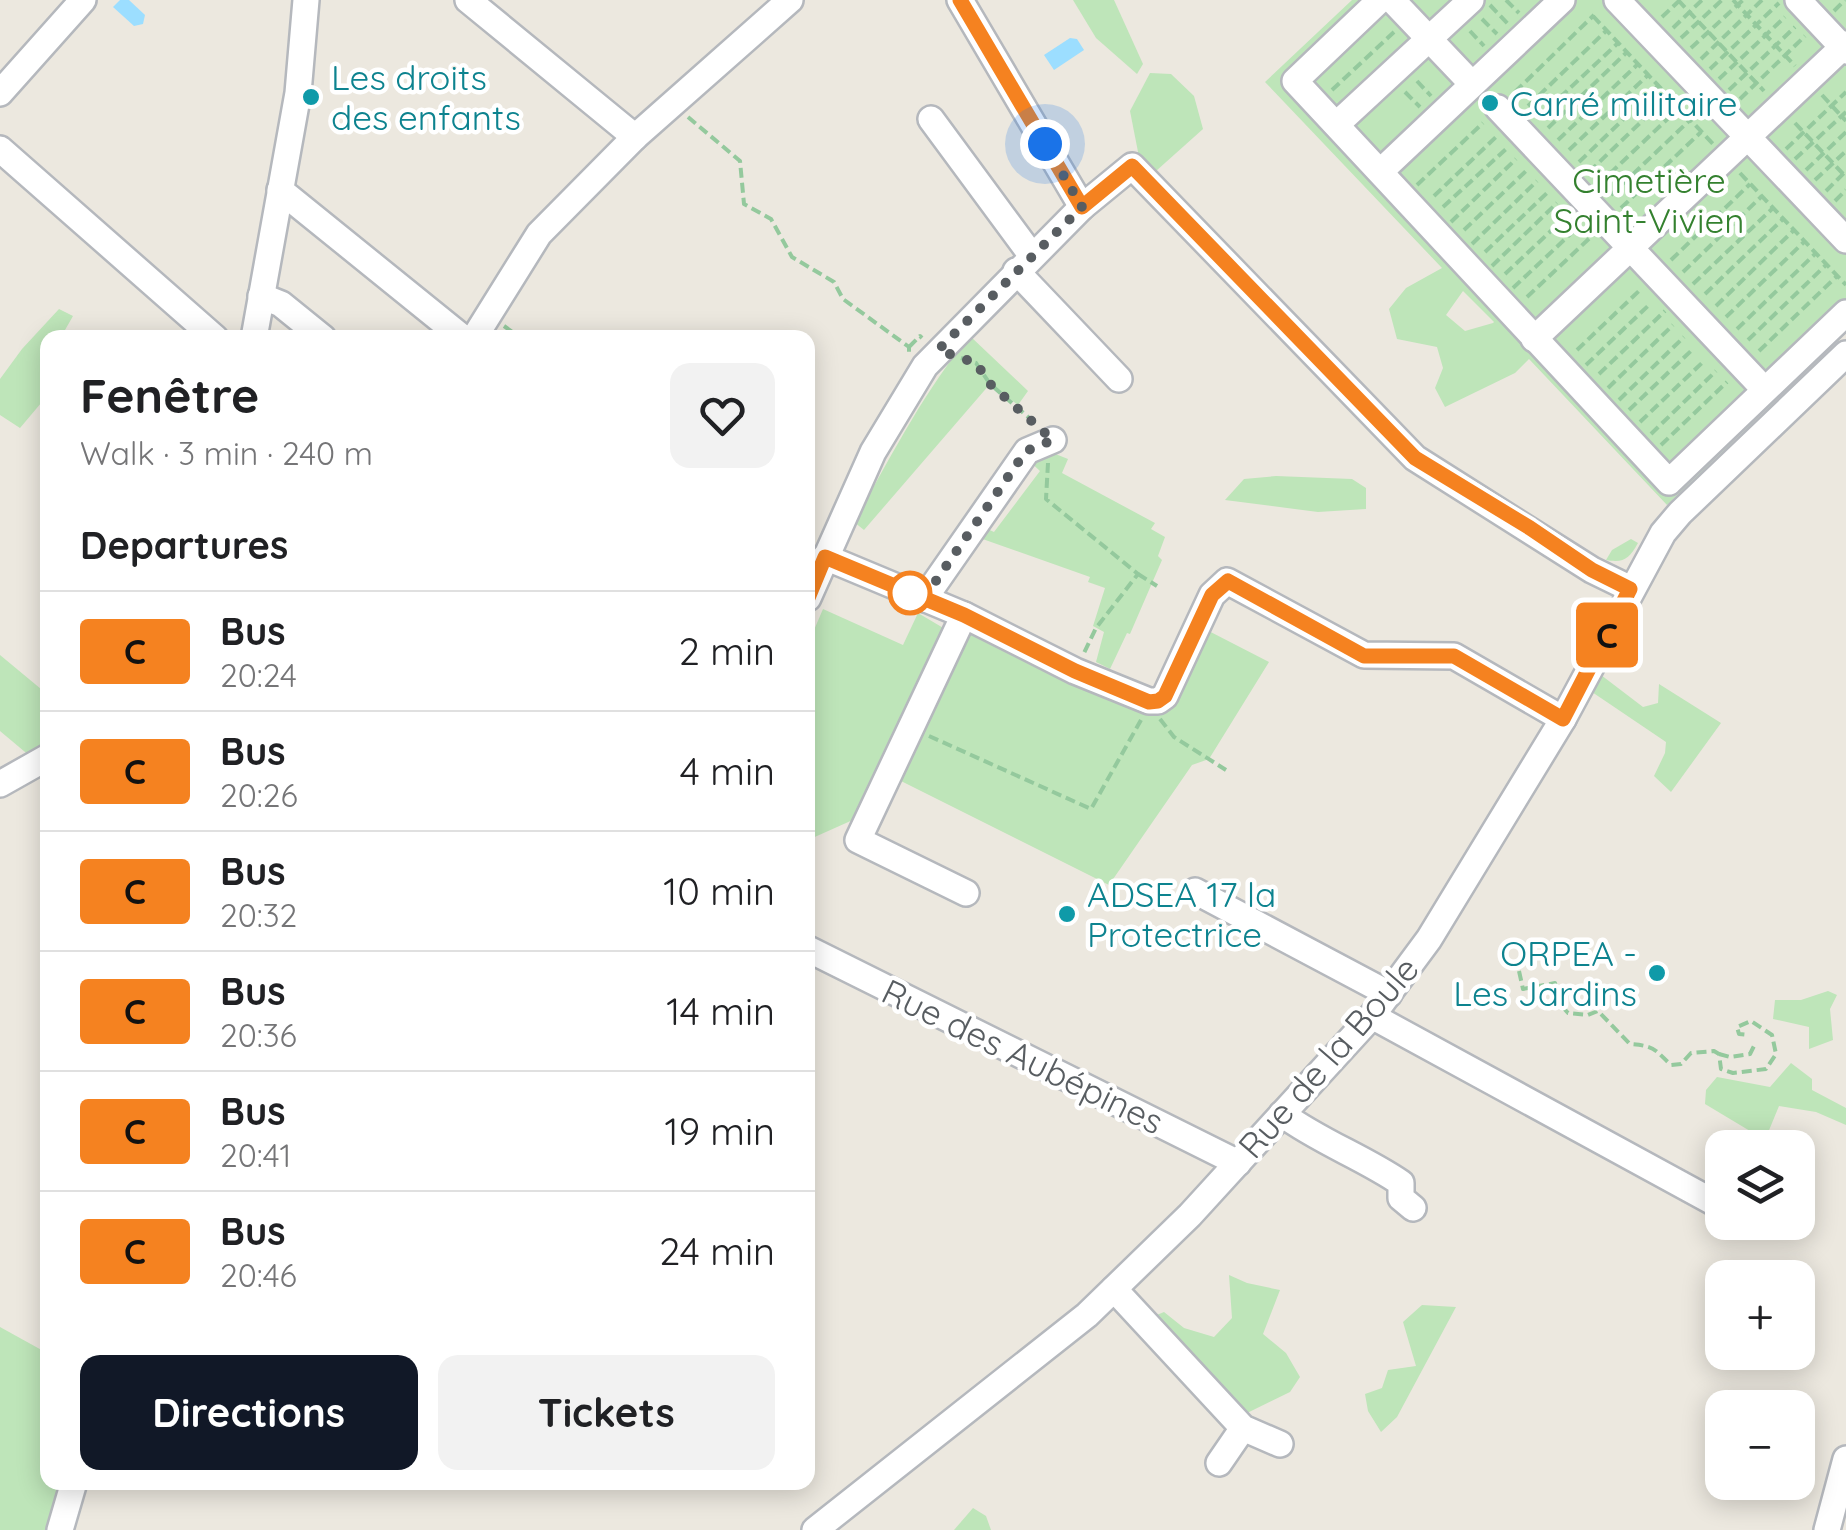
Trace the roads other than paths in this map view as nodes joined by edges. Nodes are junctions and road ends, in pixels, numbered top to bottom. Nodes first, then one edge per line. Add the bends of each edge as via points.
1 (84, 0) edge
2 (468, 0) edge
3 (790, 0) edge
4 (960, 0) edge
5 (1380, 0) edge
6 (1562, 0) edge
7 (1616, 0) edge
8 (1475, 1) edge
9 (303, 2) edge
10 (1802, 8) edge
11 (1400, 9) edge
12 (1429, 39) junction
13 (1845, 47) edge
14 (1472, 84) junction
15 (0, 93) edge
16 (1498, 108) dead end
17 (931, 119) dead end
18 (1337, 124) junction
19 (636, 137) junction
20 (1747, 137) junction
21 (0, 149) edge
22 (1381, 171) junction
23 (280, 190) junction
24 (1082, 207) junction
25 (1846, 240) edge
26 (1629, 248) junction
27 (1024, 264) junction
28 (261, 296) junction
29 (1846, 314) edge
30 (205, 330) edge
31 (255, 330) edge
32 (313, 330) edge
33 (453, 330) edge
34 (479, 330) edge
35 (1534, 340) junction
36 (1846, 354) edge
37 (1119, 379) dead end
38 (1764, 390) junction
39 (1049, 442) road end
40 (825, 557) junction
41 (815, 581) edge
42 (1630, 589) junction
43 (924, 598) junction
44 (964, 615) junction
45 (1563, 719) junction
46 (40, 762) edge
47 (0, 784) edge
48 (1195, 892) dead end
49 (966, 894) dead end
50 (815, 952) edge
51 (1389, 994) junction
52 (1372, 1016) junction
53 (1282, 1114) junction
54 (1238, 1163) junction
55 (1705, 1198) edge
56 (1413, 1208) dead end
57 (1114, 1288) junction
58 (1242, 1428) junction
59 (1280, 1444) dead end
60 (1846, 1459) edge
61 (1219, 1463) dead end
62 (72, 1490) edge
63 (60, 1530) edge
64 (816, 1530) edge
65 (1826, 1530) edge

1 - 15 street
2 - 19 street
3 - 19 street
4 - 24 street
5 - 18 street via 1296,81
6 - 14 street
7 - 20 street
8 - 12 street
9 - 23 street via 300,80
10 - 13 street
11 - 12 street
12 - 14 street
12 - 18 street
13 - 20 street
14 - 22 street
16 - 26 street
17 - 27 street
18 - 22 street
19 - 34 street via 539,234
20 - 25 street
20 - 26 street
21 - 30 street
22 - 35 street
23 - 28 street
23 - 33 street
24 - 27 street
24 - 42 street via 1132,166 1415,458
26 - 35 street
26 - 38 street
27 - 37 street
27 - 40 street via 925,366 874,452
28 - 31 street
28 - 32 street
29 - 38 street
35 - 38 street via 1669,482
36 - 42 street, Rue de la Boule via 1680,513
39 - 43 street via 1026,451
40 - 41 street
40 - 43 street
42 - 45 street, Rue de la Boule
43 - 44 street
44 - 45 street via 1075,671 1154,701 1170,687 1212,595 1228,581 1364,656 1454,656
44 - 49 street via 858,840
45 - 51 street, Rue de la Boule
46 - 47 street
48 - 51 street
50 - 54 street, Rue des Aubépines
51 - 52 street, Rue de la Boule
52 - 53 street, Rue de la Boule
52 - 55 street
53 - 54 street, Rue de la Boule
53 - 56 street via 1401,1183 1401,1198
54 - 57 street, Rue de la Boule
57 - 58 street
57 - 64 street, Rue de la Boule
58 - 59 street
58 - 61 street
60 - 65 street
62 - 63 street

